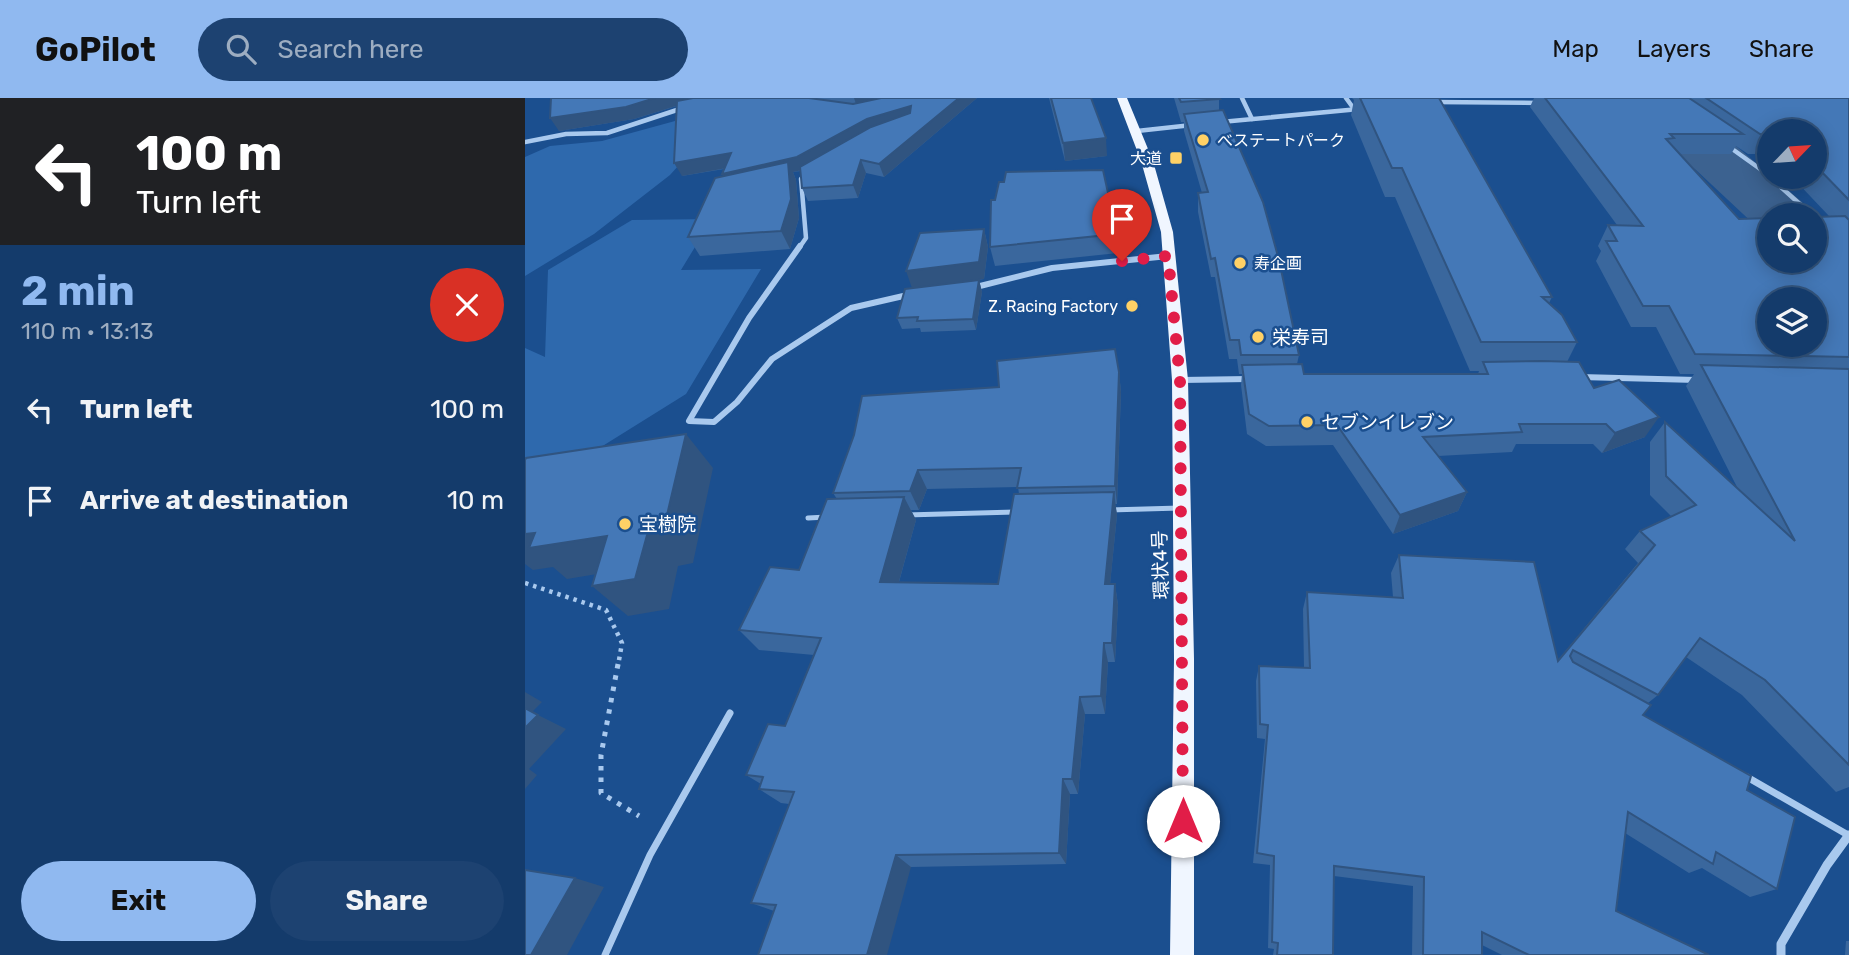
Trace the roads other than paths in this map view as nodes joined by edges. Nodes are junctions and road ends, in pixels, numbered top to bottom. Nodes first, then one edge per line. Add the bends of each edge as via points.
1 (1122, 98) edge
2 (1242, 98) edge
3 (1346, 98) edge
4 (1448, 99) edge
5 (1422, 103) edge
6 (1552, 103) edge
7 (693, 105) edge
8 (1368, 108) edge
9 (1354, 109) junction
10 (1252, 119) junction
11 (1213, 123) edge
12 (1201, 124) edge
13 (1137, 131) junction
14 (525, 142) edge
15 (1723, 142) edge
16 (817, 167) edge
17 (797, 173) edge
18 (805, 174) junction
19 (1799, 203) edge
20 (1168, 256) junction
21 (960, 289) edge
22 (921, 293) edge
23 (1574, 377) edge
24 (1616, 378) junction
25 (1261, 379) edge
26 (1180, 380) junction
27 (1712, 381) edge
28 (1619, 388) edge
29 (1179, 508) junction
30 (1097, 510) edge
31 (1028, 512) edge
32 (904, 515) edge
33 (835, 517) edge
34 (808, 518) dead end
35 (730, 713) dead end
36 (1741, 774) edge
37 (1849, 835) edge
38 (605, 955) edge
39 (1182, 955) edge
40 (1780, 955) edge

1 - 13 main road, 環状4号
2 - 10 street
3 - 9 street
4 - 5 street
4 - 6 street
7 - 14 street via 607,132
8 - 9 street
9 - 10 street
10 - 11 street
12 - 13 street
13 - 20 main road, 環状4号 via 1167,232
15 - 19 street
16 - 18 lane
17 - 18 lane
18 - 22 street via 801,179 806,237 749,318 689,421 714,422 772,359 851,308
20 - 21 street via 1052,268
20 - 26 main road, 環状4号
23 - 24 street
24 - 27 street
24 - 28 lane
25 - 26 street
26 - 29 main road, 環状4号
29 - 30 lane
29 - 39 main road, 環状4号 via 1184,659
31 - 32 lane
33 - 34 lane
35 - 38 lane via 664,831
36 - 37 lane
37 - 40 street via 1781,944

